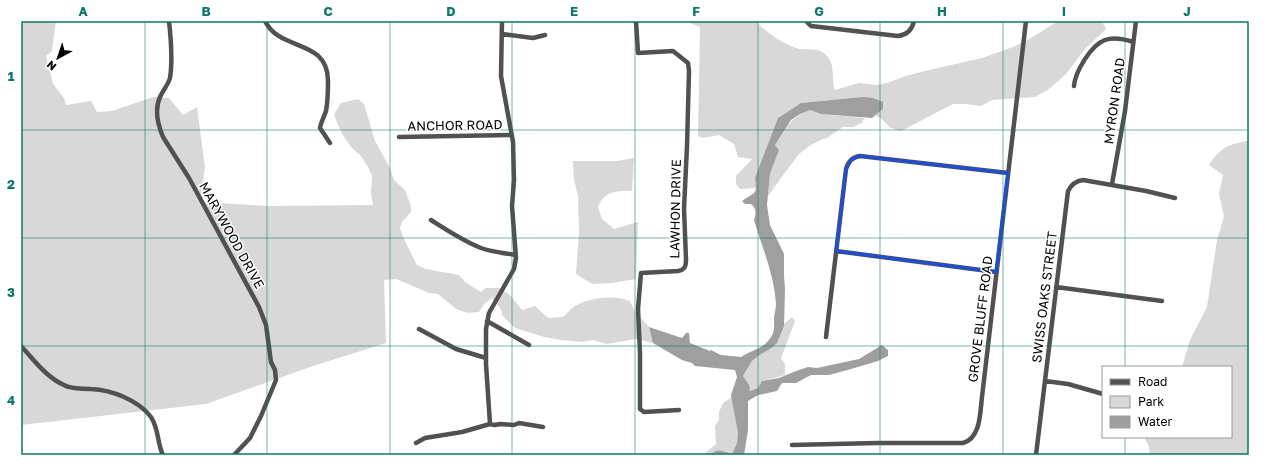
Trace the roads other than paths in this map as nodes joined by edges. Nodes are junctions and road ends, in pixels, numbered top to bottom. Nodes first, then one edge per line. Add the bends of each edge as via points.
1 (169, 21) edge
2 (265, 21) edge
3 (502, 21) edge
4 (636, 21) edge
5 (806, 21) edge
6 (914, 21) edge
7 (1026, 21) edge
8 (1136, 21) edge
9 (502, 34) junction
10 (545, 35) dead end
11 (1133, 42) junction
12 (1074, 86) dead end
13 (512, 135) junction
14 (399, 137) dead end
15 (330, 143) dead end
16 (1008, 173) junction
17 (1112, 184) junction
18 (1175, 198) dead end
19 (431, 220) dead end
20 (836, 251) junction
21 (516, 255) junction
22 (996, 272) junction
23 (1056, 287) junction
24 (1162, 301) dead end
25 (487, 321) junction
26 (419, 329) dead end
27 (826, 337) dead end
28 (529, 345) dead end
29 (21, 346) edge
30 (486, 358) junction
31 (1045, 382) junction
32 (1102, 394) edge
33 (679, 410) dead end
34 (490, 424) junction
35 (543, 427) dead end
36 (416, 444) dead end
37 (792, 445) dead end
38 (163, 455) edge
39 (234, 455) edge
40 (1036, 455) edge

1 - 39 street, MARYWOOD DRIVE via 172,45 170,73 160,96 157,115 162,137 189,178 259,307 266,325 271,362 275,370 275,385 262,416 250,438
2 - 15 street via 270,30 282,38 312,50 326,67 327,108 320,128
3 - 9 street
4 - 33 street, LAWHON DRIVE via 638,53 673,51 688,63 689,71 684,209 685,267 678,272 641,273 638,309 640,409 644,412
5 - 6 street via 811,26 902,36 910,31
7 - 16 street, GROVE BLUFF ROAD
8 - 11 street, MYRON ROAD
9 - 10 street via 533,38
9 - 13 street via 501,76
11 - 12 street via 1118,39 1101,42 1079,69
11 - 17 street, MYRON ROAD via 1125,111
13 - 14 street, ANCHOR ROAD
13 - 21 street via 512,206
16 - 20 street via 860,156 852,159 846,169
16 - 22 street, GROVE BLUFF ROAD
17 - 18 street, SWISS OAKS STREET
17 - 23 street, SWISS OAKS STREET via 1081,180 1070,187
19 - 21 street via 480,248
20 - 22 street
20 - 27 street
21 - 25 street via 514,269
22 - 37 street, GROVE BLUFF ROAD via 979,418 976,433 970,440 963,443
23 - 24 street
23 - 31 street, SWISS OAKS STREET
25 - 28 street
25 - 30 street
26 - 30 street via 456,349
29 - 38 street via 48,375 65,386 111,392 142,408 156,427
30 - 34 street
31 - 32 street via 1068,384
31 - 40 street, SWISS OAKS STREET
34 - 35 street via 495,426 519,423
34 - 36 street via 425,438

